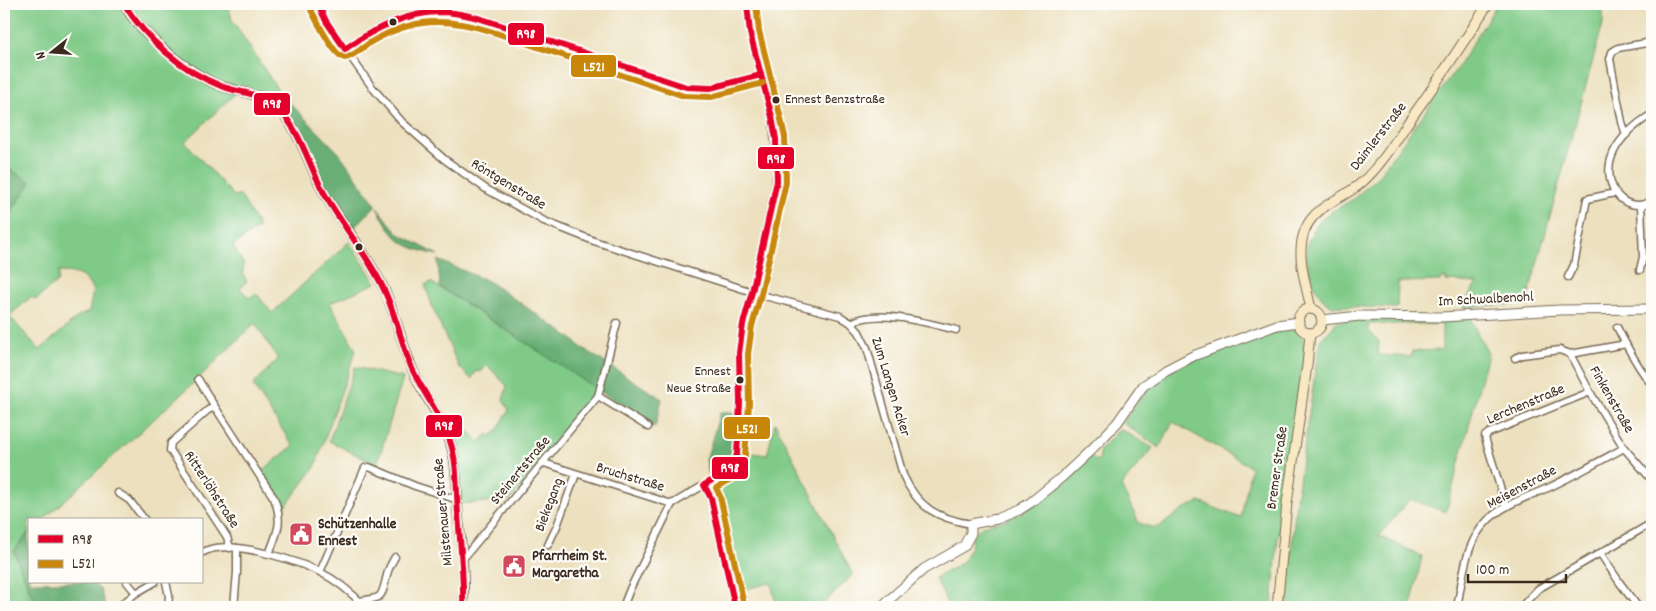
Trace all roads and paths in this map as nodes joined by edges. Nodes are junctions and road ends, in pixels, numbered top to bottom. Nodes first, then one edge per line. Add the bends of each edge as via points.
1 (124, 4) edge
2 (318, 4) edge
3 (747, 4) edge
4 (1488, 4) edge
5 (1652, 42) edge
6 (344, 49) junction
7 (761, 75) junction
8 (1652, 114) edge
9 (1626, 135) junction
10 (1615, 193) junction
11 (1652, 201) edge
12 (1641, 205) junction
13 (1640, 270) dead end
14 (1568, 276) dead end
15 (752, 292) junction
16 (1311, 309) junction
17 (1652, 309) edge
18 (1322, 320) junction
19 (1299, 322) junction
20 (618, 323) dead end
21 (851, 323) junction
22 (1617, 327) dead end
23 (956, 330) dead end
24 (1310, 332) junction
25 (1626, 344) junction
26 (1570, 354) junction
27 (1515, 358) dead end
28 (198, 379) dead end
29 (1652, 385) edge
30 (1590, 392) junction
31 (598, 396) junction
32 (215, 407) junction
33 (648, 427) dead end
34 (1624, 448) junction
35 (544, 464) junction
36 (576, 474) junction
37 (1652, 480) edge
38 (704, 485) junction
39 (118, 493) dead end
40 (458, 500) junction
41 (672, 504) junction
42 (1506, 507) junction
43 (143, 518) edge
44 (971, 524) junction
45 (1652, 524) edge
46 (548, 545) dead end
47 (233, 548) junction
48 (202, 553) edge
49 (1600, 553) junction
50 (269, 554) junction
51 (395, 557) dead end
52 (462, 560) junction
53 (320, 572) junction
54 (129, 584) edge
55 (152, 584) edge
56 (166, 584) edge
57 (136, 593) junction
58 (359, 601) junction
59 (118, 607) edge
60 (168, 607) edge
61 (234, 607) edge
62 (365, 607) edge
63 (463, 607) edge
64 (623, 607) edge
65 (735, 607) edge
66 (881, 607) edge
67 (1278, 607) edge
68 (1457, 607) edge
69 (1521, 607) edge
70 (1638, 607) edge

1 - 40 street, Milstenauer Straße via 144,32 184,64 221,86 268,100 288,120 318,183 376,274 390,303 416,377 449,439
2 - 6 street, Röntgenstraße
3 - 7 street, Bruchstraße via 750,33
4 - 16 main road, Daimlerstraße via 1377,166 1360,184 1315,215 1305,229 1302,264
5 - 9 street via 1618,48 1610,59
6 - 7 street via 367,33 404,17 447,12 482,20 686,87 710,88
6 - 15 street, Röntgenstraße via 402,122 444,159 486,189 544,221 594,242
7 - 15 street, Bruchstraße via 776,139 777,182
8 - 9 street
9 - 10 street via 1611,158 1611,184
10 - 12 street via 1628,204
10 - 14 street via 1587,199 1574,265
11 - 12 street
12 - 13 street via 1643,258
15 - 21 street via 840,316
15 - 38 street, Bruchstraße via 739,353 737,454 726,472
16 - 18 main road via 1317,311
16 - 19 main road via 1301,314
17 - 18 street, Im Schwalbenohl via 1560,310 1442,317 1360,316
18 - 24 main road via 1318,330
19 - 24 main road via 1303,330
19 - 44 street via 1276,325 1193,356 1166,370 1143,386 1115,426 1091,450 1030,503 997,519
20 - 31 street, Steinertstraße
21 - 23 street via 859,318 908,318
21 - 44 street, Zum Langen Acker via 867,348 908,486 933,513
22 - 25 street
24 - 67 main road, Bremer Straße via 1287,503
25 - 26 street, Finkenstraße
25 - 29 street
26 - 27 street, Finkenstraße via 1560,350
26 - 30 street, Finkenstraße
28 - 32 street
30 - 34 street, Finkenstraße
30 - 42 street, Lerchenstraße via 1485,436
31 - 33 street
31 - 35 street, Steinertstraße
32 - 47 street, Ritterlöhstraße via 171,443 170,450
32 - 50 street via 276,504 280,519
34 - 37 street, Finkenstraße
34 - 42 street, Meisenstraße
35 - 36 street, Bruchstraße
35 - 52 street, Steinertstraße
36 - 41 street, Bruchstraße
36 - 46 street, Biekegang
38 - 41 street, Bruchstraße
38 - 65 street via 711,498
39 - 43 street via 129,500
40 - 52 street, Milstenauer Straße
40 - 53 street via 366,468
41 - 64 street
42 - 68 street, Meisenstraße via 1485,522 1471,544
44 - 66 street via 971,533 964,546 924,569
45 - 49 street
47 - 48 street, Ritterlöhstraße via 214,548
47 - 50 street, Ritterlöhstraße
47 - 61 street via 237,572
49 - 69 street via 1538,589
49 - 70 street
50 - 53 street, Ritterlöhstraße
51 - 58 street via 380,596
52 - 63 street, Milstenauer Straße
53 - 58 street, Ritterlöhstraße
54 - 57 street
55 - 57 street
56 - 60 street
57 - 59 street
58 - 62 street, Ritterlöhstraße

